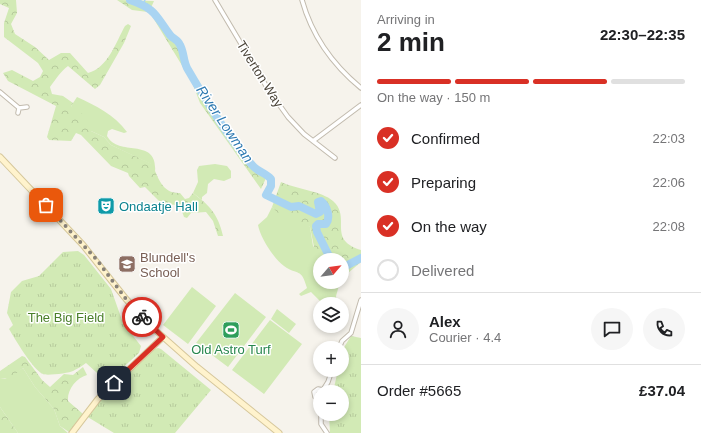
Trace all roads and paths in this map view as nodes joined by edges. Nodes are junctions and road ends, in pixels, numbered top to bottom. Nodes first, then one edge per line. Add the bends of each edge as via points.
1 (215, 0) edge
2 (302, 0) edge
3 (361, 88) edge
4 (0, 92) edge
5 (361, 105) edge
6 (27, 106) dead end
7 (19, 108) junction
8 (18, 113) dead end
9 (313, 141) junction
10 (0, 157) edge
11 (336, 158) dead end
12 (361, 300) edge
13 (163, 337) junction
14 (342, 341) edge
15 (321, 421) edge
16 (72, 433) edge
17 (279, 433) edge
18 (326, 433) edge

1 - 9 street, Tiverton Way via 276,101 293,124
2 - 3 street via 310,24 324,48 340,69
4 - 7 street
5 - 9 street
6 - 7 street
7 - 8 street
9 - 11 street, Tiverton Way
10 - 13 street via 83,245 130,303
12 - 14 street via 351,333
13 - 16 street via 94,402
13 - 17 street
15 - 18 street

